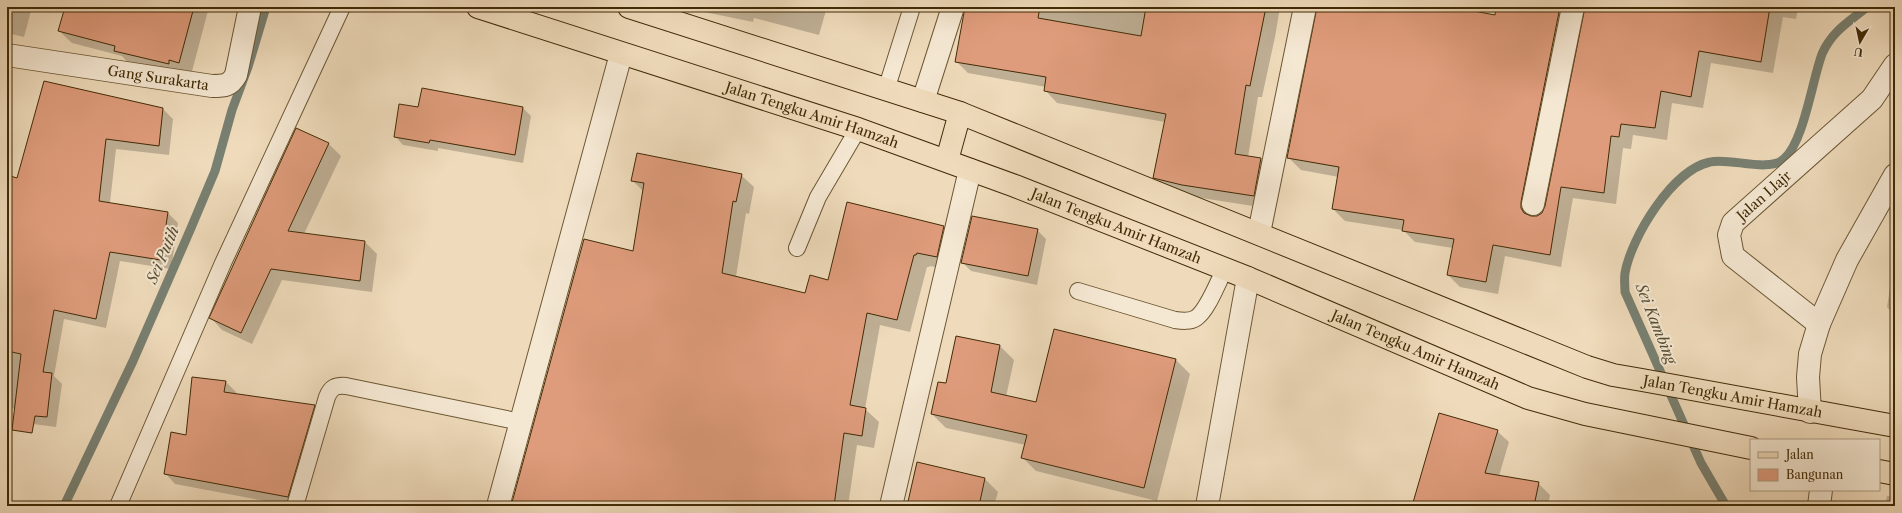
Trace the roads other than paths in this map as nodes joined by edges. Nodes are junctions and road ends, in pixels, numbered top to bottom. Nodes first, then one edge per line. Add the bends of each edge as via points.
1 (250, 7) edge
2 (342, 7) edge
3 (478, 7) edge
4 (629, 7) edge
5 (912, 7) edge
6 (953, 7) edge
7 (1305, 7) edge
8 (1573, 7) edge
9 (661, 11) edge
10 (620, 54) junction
11 (7, 55) edge
12 (1895, 65) edge
13 (886, 90) junction
14 (923, 102) junction
15 (960, 113) junction
16 (858, 129) junction
17 (947, 160) junction
18 (970, 170) junction
19 (1895, 175) edge
20 (1533, 204) dead end
21 (1259, 233) junction
22 (797, 248) dead end
23 (1225, 269) junction
24 (1248, 278) junction
25 (1078, 291) dead end
26 (1819, 324) junction
27 (1810, 412) junction
28 (521, 422) junction
29 (1895, 426) edge
30 (1745, 447) edge
31 (1880, 471) edge
32 (1895, 474) edge
33 (1821, 491) edge
34 (118, 506) edge
35 (296, 506) edge
36 (498, 506) edge
37 (891, 506) edge
38 (1207, 506) edge
39 (1819, 506) edge

1 - 11 street, Gang Surakarta via 231,81 212,86
2 - 34 lane via 223,262
3 - 10 main road, Jalan Tengku Amir Hamzah
4 - 9 main road, Jalan Tengku Amir Hamzah
5 - 13 lane
6 - 14 street
7 - 21 street
8 - 20 street
9 - 13 main road, Jalan Tengku Amir Hamzah
10 - 16 main road, Jalan Tengku Amir Hamzah
10 - 28 street
12 - 26 street, Jalan Llajr via 1872,100 1733,224 1729,235 1733,256
13 - 14 main road, Jalan Tengku Amir Hamzah
14 - 15 main road, Jalan Tengku Amir Hamzah
15 - 17 main road
15 - 21 main road, Jalan Tengku Amir Hamzah
16 - 17 main road, Jalan Tengku Amir Hamzah
16 - 22 lane via 818,197
17 - 18 main road, Jalan Tengku Amir Hamzah
18 - 23 main road, Jalan Tengku Amir Hamzah via 1022,188
18 - 37 street
19 - 26 street via 1847,260
21 - 27 main road, Jalan Tengku Amir Hamzah via 1553,354 1612,375
23 - 24 main road, Jalan Tengku Amir Hamzah
23 - 25 lane via 1204,310 1189,321 1175,320
24 - 30 main road, Jalan Tengku Amir Hamzah via 1528,398 1585,414
24 - 38 street
26 - 27 street via 1810,354
27 - 29 main road, Jalan Tengku Amir Hamzah
28 - 35 lane via 337,385 330,389 327,396
28 - 36 street
31 - 32 main road
33 - 39 street

